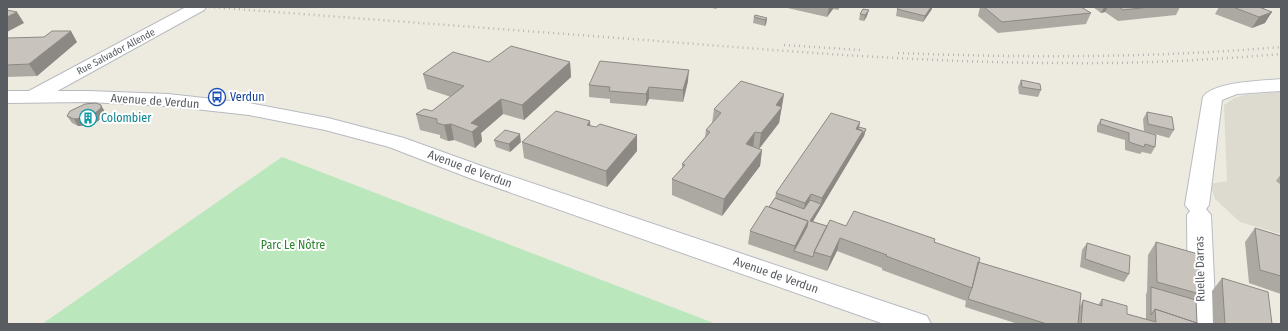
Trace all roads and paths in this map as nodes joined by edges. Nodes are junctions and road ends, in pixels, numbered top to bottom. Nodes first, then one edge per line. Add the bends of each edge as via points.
1 (198, 7) edge
2 (1281, 85) edge
3 (34, 96) junction
4 (7, 97) edge
5 (917, 324) edge
6 (1202, 324) edge

1 - 3 main road, Rue Salvador Allende
2 - 6 main road, Ruelle Darras via 1234,89 1213,97 1198,210
3 - 4 main road, Avenue de Verdun
3 - 5 main road, Avenue de Verdun via 136,98 185,102 241,108 328,124 403,145 488,177

